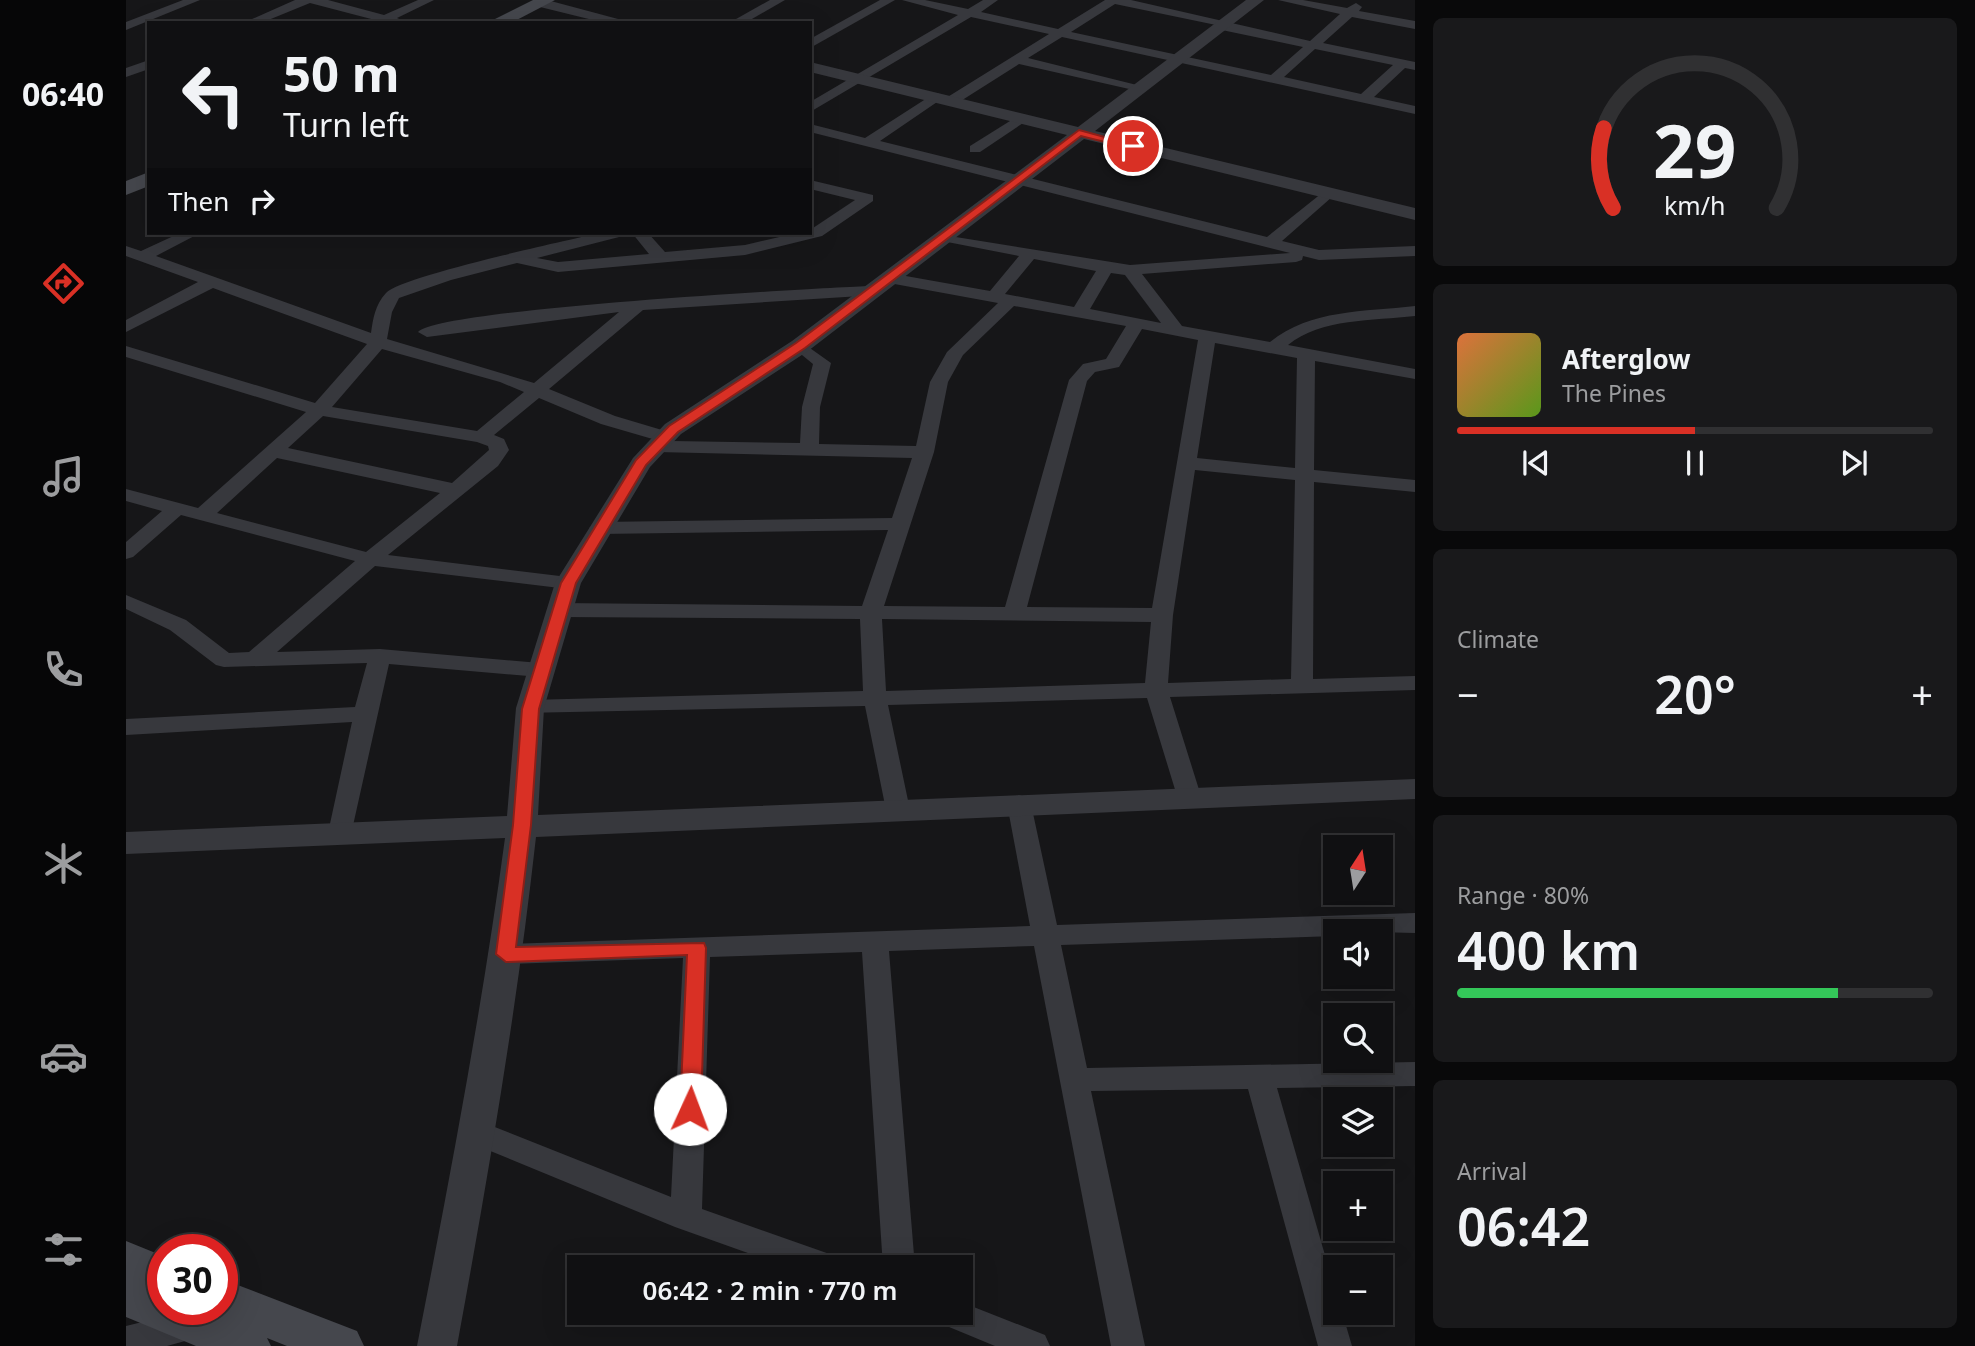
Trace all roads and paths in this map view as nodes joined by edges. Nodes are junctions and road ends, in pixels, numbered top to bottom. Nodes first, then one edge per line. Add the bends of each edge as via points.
1 (194, 0) edge
2 (306, 0) edge
3 (314, 0) edge
4 (428, 0) edge
5 (758, 0) edge
6 (889, 0) edge
7 (908, 0) edge
8 (992, 0) edge
9 (1113, 0) edge
10 (1256, 0) edge
11 (1284, 0) edge
12 (1364, 0) edge
13 (539, 1) edge
14 (776, 2) edge
15 (970, 13) junction
16 (1350, 13) junction
17 (157, 14) junction
18 (179, 20) dead end
19 (255, 21) edge
20 (382, 21) edge
21 (500, 21) edge
22 (617, 21) edge
23 (739, 21) edge
24 (1223, 25) junction
25 (1415, 25) edge
26 (126, 26) edge
27 (1062, 33) junction
28 (812, 43) edge
29 (1312, 45) junction
30 (1177, 57) junction
31 (1018, 60) junction
32 (147, 65) edge
33 (1409, 65) edge
34 (812, 67) edge
35 (127, 72) edge
36 (147, 77) edge
37 (860, 79) junction
38 (1273, 79) junction
39 (1138, 87) junction
40 (943, 99) junction
41 (1364, 99) junction
42 (812, 107) edge
43 (1415, 110) edge
44 (1021, 118) junction
45 (812, 129) edge
46 (1079, 133) junction
47 (867, 143) junction
48 (975, 149) dead end
49 (147, 179) edge
50 (1016, 181) junction
51 (812, 184) edge
52 (126, 189) edge
53 (1327, 194) junction
54 (1415, 214) edge
55 (812, 234) edge
56 (186, 235) edge
57 (609, 235) edge
58 (642, 235) edge
59 (769, 235) edge
60 (809, 235) edge
61 (943, 237) junction
62 (783, 243) junction
63 (1270, 243) junction
64 (1415, 251) edge
65 (134, 254) edge
66 (1029, 255) junction
67 (1319, 255) junction
68 (513, 258) junction
69 (661, 258) junction
70 (1106, 268) junction
71 (1130, 270) junction
72 (213, 281) junction
73 (880, 284) junction
74 (1002, 298) junction
75 (637, 306) junction
76 (1415, 312) edge
77 (1079, 313) junction
78 (1137, 323) junction
79 (126, 327) edge
80 (1176, 330) junction
81 (427, 332) dead end
82 (1207, 336) junction
83 (377, 342) junction
84 (800, 346) junction
85 (1274, 348) junction
86 (126, 351) edge
87 (1306, 354) junction
88 (1415, 374) edge
89 (534, 390) junction
90 (319, 410) junction
91 (481, 437) junction
92 (661, 441) junction
93 (809, 449) junction
94 (274, 451) junction
95 (924, 452) junction
96 (1186, 463) junction
97 (1303, 475) junction
98 (1415, 486) edge
99 (455, 490) junction
100 (126, 495) edge
101 (176, 509) junction
102 (202, 515) junction
103 (898, 524) junction
104 (599, 528) junction
105 (126, 553) edge
106 (370, 559) junction
107 (568, 583) junction
108 (126, 601) edge
109 (559, 610) junction
110 (871, 612) junction
111 (1014, 614) junction
112 (1162, 615) junction
113 (380, 656) junction
114 (253, 661) junction
115 (540, 670) junction
116 (1415, 683) edge
117 (1302, 684) junction
118 (1156, 689) junction
119 (875, 697) junction
120 (530, 709) junction
121 (365, 714) junction
122 (126, 727) edge
123 (1415, 789) edge
124 (1189, 796) junction
125 (1019, 804) junction
126 (898, 810) junction
127 (522, 825) junction
128 (341, 833) junction
129 (126, 844) edge
130 (1415, 923) edge
131 (1046, 936) junction
132 (875, 941) junction
133 (697, 948) junction
134 (506, 954) junction
135 (1415, 1074) edge
136 (1259, 1077) junction
137 (1075, 1080) junction
138 (477, 1132) junction
139 (686, 1217) junction
140 (793, 1255) edge
141 (898, 1255) edge
142 (126, 1261) edge
143 (147, 1270) edge
144 (126, 1296) edge
145 (147, 1300) edge
146 (238, 1319) edge
147 (973, 1322) edge
148 (170, 1325) edge
149 (225, 1325) edge
150 (126, 1341) edge
151 (248, 1346) edge
152 (341, 1346) edge
153 (437, 1346) edge
154 (1033, 1346) edge
155 (1128, 1346) edge
156 (1335, 1346) edge

1 - 17 street
2 - 19 street
3 - 20 street
4 - 20 street
5 - 14 street
6 - 28 street
7 - 15 street
8 - 15 street
9 - 24 street
9 - 27 street
10 - 24 street
11 - 16 street
12 - 16 street
13 - 21 main road
13 - 22 street
14 - 23 street
15 - 27 street
15 - 37 street
16 - 25 street
16 - 29 street
17 - 18 street
17 - 26 street
24 - 29 street
24 - 30 street
27 - 30 street
27 - 31 street
29 - 33 street
29 - 38 street
30 - 38 street
30 - 39 street
31 - 39 street
31 - 40 street
32 - 35 street
33 - 41 street
34 - 37 street
35 - 36 street
37 - 40 street
37 - 42 street
38 - 41 street
39 - 46 street
40 - 44 street
40 - 47 street
41 - 43 street
44 - 46 street
44 - 48 street
45 - 47 street
46 - 50 street
46 - 53 street
47 - 50 street
49 - 52 main road
50 - 61 street
50 - 63 street
51 - 55 street via 868,198
53 - 54 street
53 - 63 street
56 - 65 street
57 - 68 street
58 - 69 street
59 - 62 street
60 - 62 street
61 - 66 street
61 - 73 street
62 - 69 street
63 - 67 street
64 - 67 street
65 - 72 street
66 - 70 street
66 - 74 street
67 - 71 street
68 - 69 street via 558,267
68 - 83 street via 393,295 383,312
70 - 71 street
70 - 77 street
71 - 80 street
72 - 79 street
72 - 83 street
73 - 74 street
73 - 75 street
73 - 84 street
74 - 77 street
74 - 95 street via 946,366
75 - 81 street
75 - 89 street
76 - 85 street via 1319,322 1296,330
77 - 78 street
78 - 80 street
78 - 111 street via 1113,363 1089,368 1078,380
80 - 82 street
82 - 85 street
82 - 96 street
83 - 89 street
83 - 90 street
84 - 92 street
84 - 93 street via 822,363 811,407
85 - 87 street
86 - 90 street
87 - 88 street
87 - 97 street
89 - 91 street
89 - 92 street
90 - 91 street
90 - 94 street
91 - 99 street via 497,443 499,450
92 - 93 street
92 - 104 street via 641,463
93 - 95 street
94 - 99 street
94 - 102 street
95 - 103 street
96 - 97 street
96 - 112 street
97 - 98 street
97 - 117 street
99 - 106 street
100 - 101 street
101 - 102 street
101 - 105 street
102 - 106 street
103 - 104 street
103 - 110 street
104 - 107 street
106 - 107 street
106 - 114 street
107 - 109 street
108 - 114 street via 178,625 224,660
109 - 110 street
109 - 115 street
110 - 111 street
110 - 119 street
111 - 112 street
112 - 118 street
113 - 114 street
113 - 115 street
113 - 121 street
115 - 120 street
116 - 117 street
117 - 118 street
118 - 119 street
118 - 124 street
119 - 120 street
119 - 126 street
120 - 127 street
121 - 122 street
121 - 128 street
123 - 124 street
124 - 125 street
125 - 126 street
125 - 131 street
126 - 127 street
127 - 128 street
127 - 134 street
128 - 129 street
130 - 131 street
131 - 132 street
131 - 137 street
132 - 133 street
132 - 141 street
133 - 134 street
133 - 139 street
134 - 138 street
135 - 136 street
136 - 137 street
136 - 156 street
137 - 155 street
138 - 139 street
138 - 153 street
139 - 140 street
142 - 143 main road
144 - 145 main road
146 - 152 main road
147 - 154 street
148 - 150 street
149 - 151 main road

